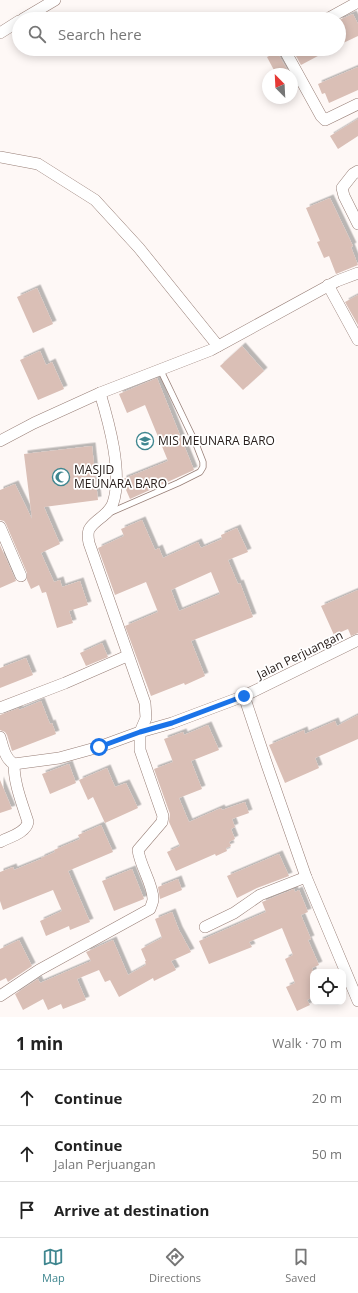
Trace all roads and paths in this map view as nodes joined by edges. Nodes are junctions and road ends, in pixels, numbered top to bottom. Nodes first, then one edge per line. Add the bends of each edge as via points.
1 (55, 0) edge
2 (358, 2) edge
3 (35, 12) edge
4 (340, 12) edge
5 (12, 25) edge
6 (0, 33) edge
7 (288, 56) edge
8 (358, 104) edge
9 (0, 157) edge
10 (358, 171) edge
11 (358, 224) edge
12 (358, 272) edge
13 (328, 285) junction
14 (358, 340) edge
15 (214, 348) junction
16 (160, 369) junction
17 (100, 393) junction
18 (0, 441) edge
19 (107, 514) junction
20 (0, 528) edge
21 (21, 576) dead end
22 (358, 640) edge
23 (127, 656) junction
24 (244, 696) junction
25 (0, 708) edge
26 (140, 732) junction
27 (0, 737) edge
28 (14, 764) junction
29 (0, 842) edge
30 (306, 877) junction
31 (204, 927) dead end
32 (0, 996) edge
33 (358, 1001) edge

1 - 3 street
2 - 4 street
5 - 6 street
7 - 8 street via 321,116 326,120
9 - 15 street via 38,164 94,200 139,248
10 - 11 street via 342,188
12 - 13 street
13 - 14 street
13 - 15 street
15 - 16 street
16 - 17 street
16 - 19 lane via 196,444 203,467 200,472 178,484
17 - 18 street
17 - 19 street via 111,428 116,465 116,491
19 - 23 street via 90,528 89,543
20 - 21 street
22 - 24 street, Jalan Perjuangan
23 - 25 street
23 - 26 street via 145,703 146,718
24 - 26 street, Jalan Perjuangan
24 - 30 street
26 - 28 street, Jalan Perjuangan via 60,758
26 - 32 street via 140,750 163,816 162,822 138,850 139,861 151,889 153,900 150,909 39,970
27 - 28 street via 6,756
28 - 29 street via 14,775 28,822 23,830
30 - 31 street via 260,895 234,914
30 - 33 street

